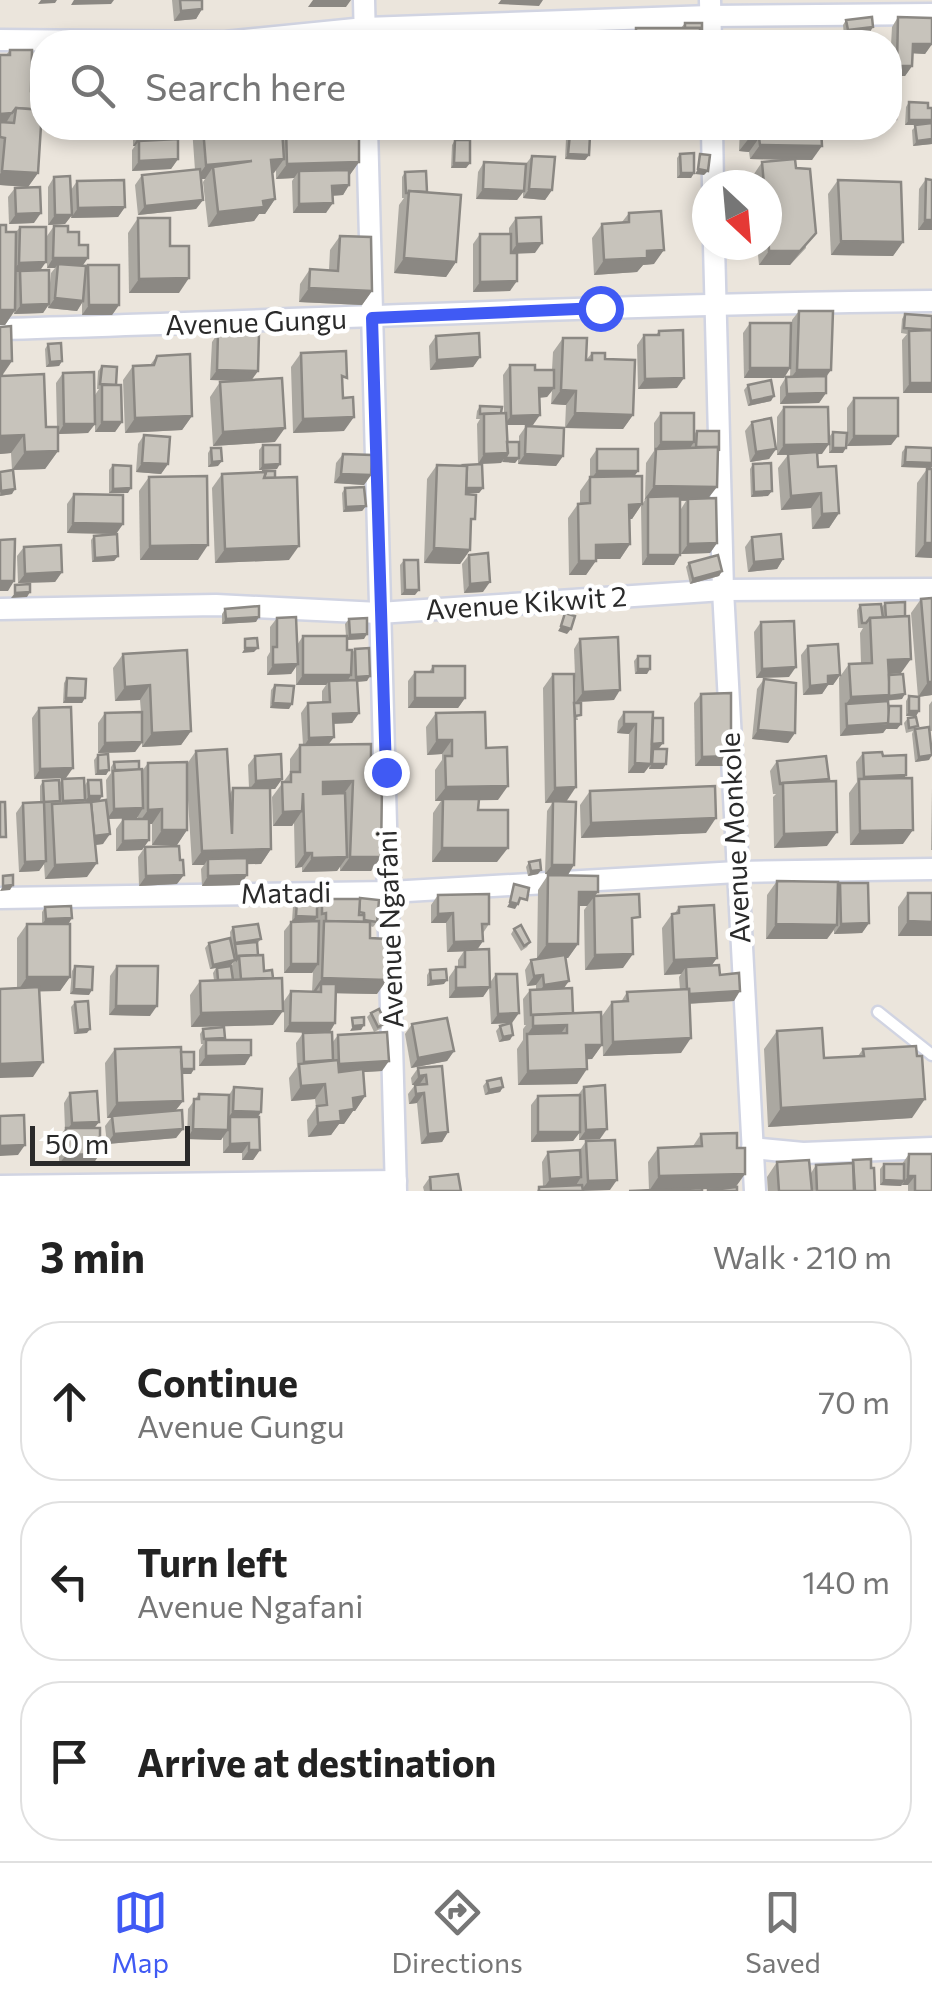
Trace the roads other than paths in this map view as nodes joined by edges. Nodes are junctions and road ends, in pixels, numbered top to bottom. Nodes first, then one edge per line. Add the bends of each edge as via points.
1 (364, 0) edge
2 (710, 8) edge
3 (932, 14) edge
4 (365, 30) edge
5 (429, 30) edge
6 (0, 40) edge
7 (30, 40) edge
8 (367, 140) edge
9 (712, 140) edge
10 (713, 170) edge
11 (714, 260) edge
12 (932, 301) edge
13 (714, 303) junction
14 (372, 318) junction
15 (0, 329) edge
16 (932, 589) edge
17 (722, 590) junction
18 (0, 609) edge
19 (379, 614) junction
20 (932, 869) edge
21 (737, 872) junction
22 (390, 892) junction
23 (0, 898) edge
24 (878, 1012) dead end
25 (932, 1055) edge
26 (752, 1148) junction
27 (932, 1148) edge
28 (0, 1186) edge
29 (396, 1186) edge
30 (755, 1191) edge

1 - 4 street
2 - 3 street
2 - 5 street
6 - 7 street
8 - 14 street, Avenue Ngafani
9 - 10 street
11 - 13 street, Avenue Monkole
12 - 13 street, Avenue Gungu
13 - 14 street, Avenue Gungu
13 - 17 street, Avenue Monkole
14 - 15 street, Avenue Gungu
14 - 19 street, Avenue Ngafani
16 - 17 street, Avenue Kikwit 2
17 - 19 street, Avenue Kikwit 2
17 - 21 street, Avenue Monkole
18 - 19 street, Avenue Kikwit 2 via 216,605
19 - 22 street, Avenue Ngafani
20 - 21 street, Matadi
21 - 22 street, Matadi
21 - 26 street, Avenue Monkole
22 - 23 street, Matadi
22 - 29 street, Avenue Ngafani
24 - 25 lane
26 - 27 street
26 - 30 street, Avenue Monkole
28 - 29 street

